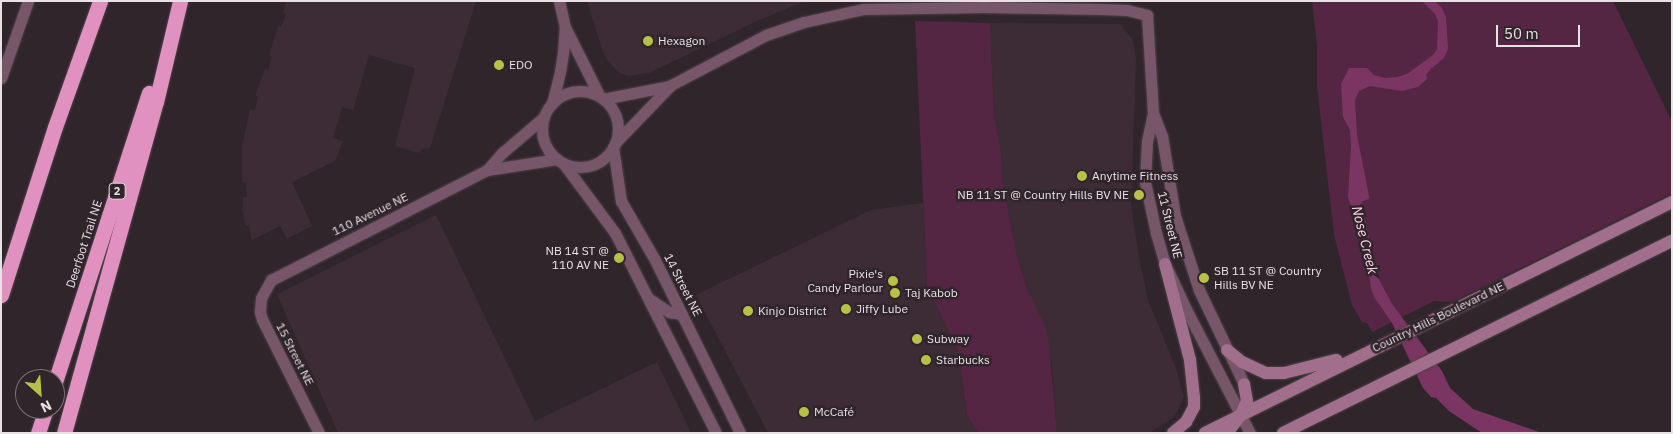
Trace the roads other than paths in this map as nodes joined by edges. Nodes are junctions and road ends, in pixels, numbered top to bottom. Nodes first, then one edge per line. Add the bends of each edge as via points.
1 (28, 1) edge
2 (100, 1) edge
3 (179, 1) edge
4 (559, 1) edge
5 (565, 27) junction
6 (1, 78) edge
7 (671, 85) junction
8 (602, 98) junction
9 (552, 104) junction
10 (1153, 113) junction
11 (544, 117) junction
12 (55, 126) junction
13 (614, 145) junction
14 (560, 161) junction
15 (487, 170) junction
16 (1672, 202) edge
17 (1672, 240) edge
18 (1, 263) edge
19 (1165, 264) junction
20 (266, 286) joint
21 (1, 295) edge
22 (646, 296) junction
23 (682, 314) junction
24 (1372, 349) junction
25 (1227, 350) junction
26 (59, 369) edge
27 (1244, 384) joint
28 (1241, 416) junction
29 (43, 419) edge
30 (38, 433) edge
31 (64, 433) edge
32 (319, 433) edge
33 (716, 433) edge
34 (740, 433) edge
35 (1172, 433) edge
36 (1205, 433) edge
37 (1227, 433) edge
38 (1250, 433) edge
39 (1283, 433) edge

1 - 6 street
2 - 12 highway
3 - 26 highway, Deerfoot Trail NE / 2
3 - 31 highway via 156,102
4 - 5 street
5 - 8 street
5 - 9 street via 560,72
7 - 8 street via 639,94
7 - 10 street via 773,32 863,8 1127,10 1147,15
7 - 13 street
8 - 9 street via 574,91
8 - 13 street via 616,119 618,131
9 - 11 street
10 - 19 street, 11 Street NE via 1147,141 1145,182
10 - 25 street, 11 Street NE via 1162,136 1175,216 1199,290
11 - 14 street via 542,136 550,152
11 - 15 street, 110 Avenue NE
12 - 18 highway
12 - 21 highway
13 - 14 street via 606,156 585,166
13 - 23 street, 14 Street NE via 621,201
14 - 15 street, 110 Avenue NE
14 - 22 street via 614,233
15 - 20 street, 110 Avenue NE via 277,275
16 - 24 main road, Country Hills Boulevard NE
17 - 39 main road
19 - 28 street, 11 Street NE
19 - 35 main road via 1190,360 1194,397 1194,407 1186,422
20 - 32 street, 15 Street NE via 260,305 262,319
22 - 23 street via 660,308
22 - 33 street
23 - 34 street, 14 Street NE
24 - 25 main road via 1284,373 1266,373 1242,362
24 - 28 main road, Country Hills Boulevard NE
25 - 27 street, 11 Street NE
27 - 28 main road via 1247,401
28 - 36 main road, Country Hills Boulevard NE
28 - 37 main road
28 - 38 street, 11 Street NE
29 - 30 highway

